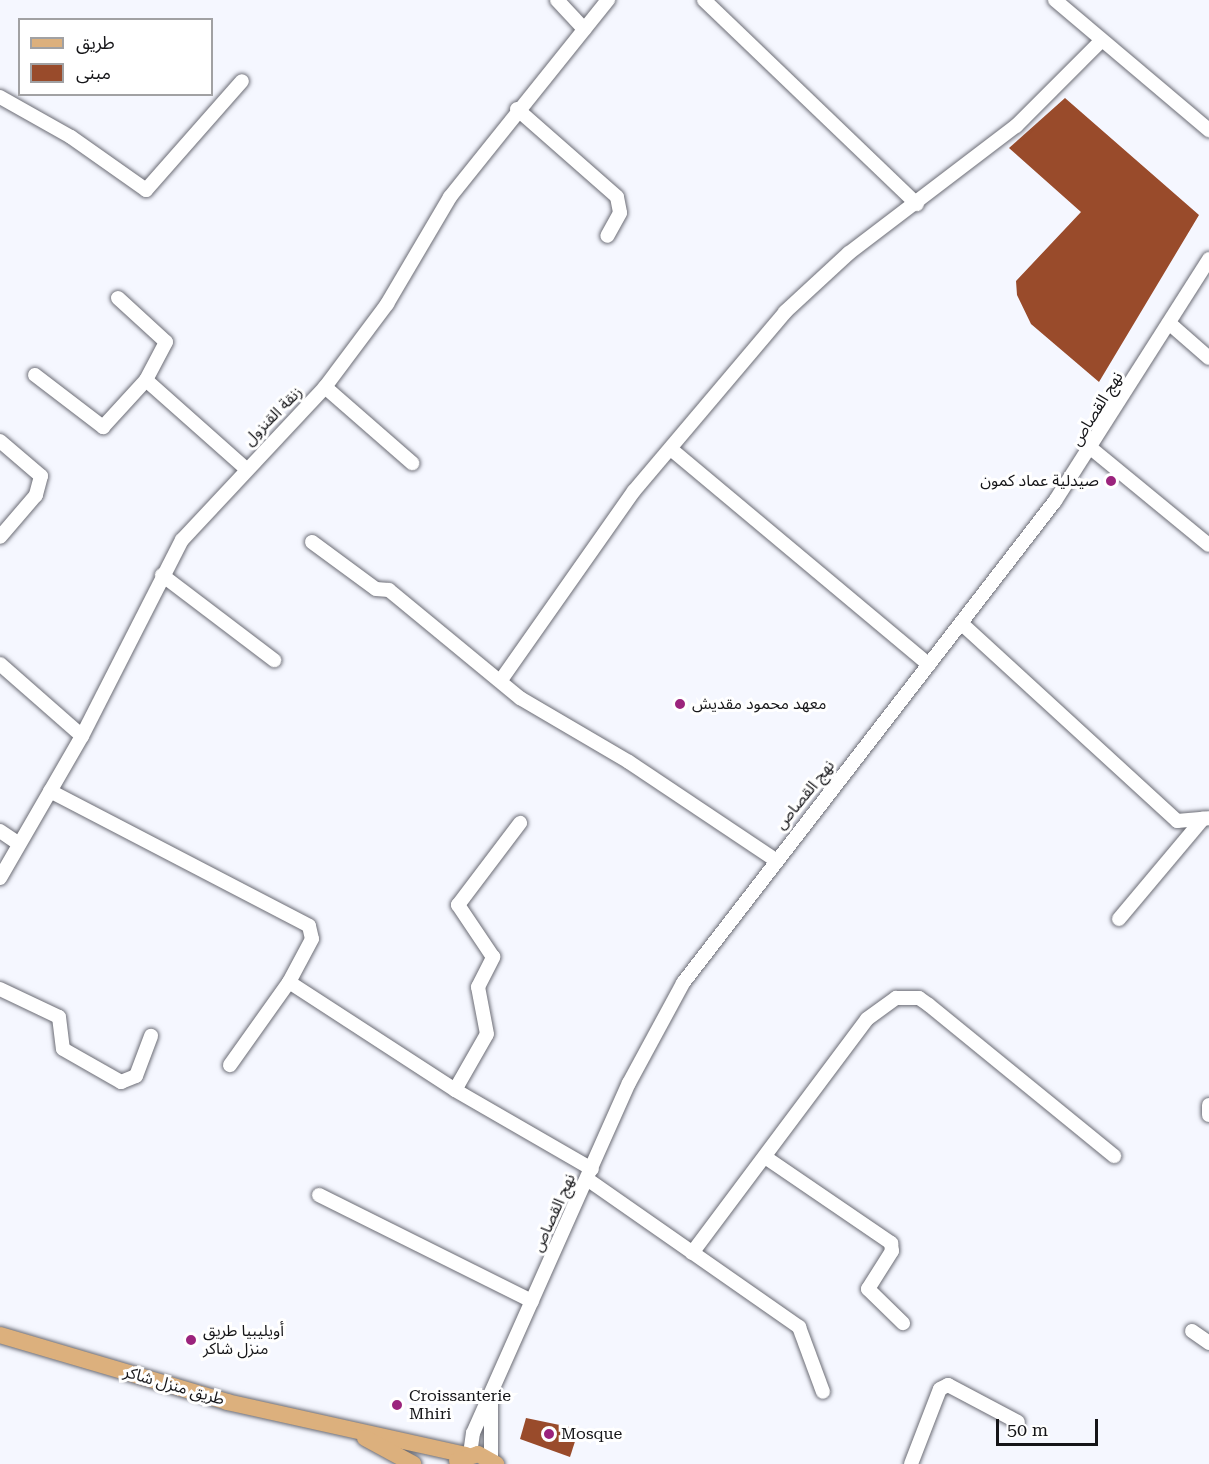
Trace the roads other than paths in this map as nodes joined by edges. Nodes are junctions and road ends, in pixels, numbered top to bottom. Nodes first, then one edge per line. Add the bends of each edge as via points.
1 (556, 0) edge
2 (608, 0) edge
3 (704, 0) edge
4 (1055, 0) edge
5 (584, 29) junction
6 (1100, 42) junction
7 (243, 81) dead end
8 (0, 97) edge
9 (517, 109) junction
10 (1209, 130) edge
11 (917, 204) junction
12 (607, 236) dead end
13 (1209, 259) edge
14 (118, 298) dead end
15 (1169, 323) junction
16 (1209, 358) edge
17 (35, 375) dead end
18 (146, 380) junction
19 (325, 387) junction
20 (0, 441) edge
21 (671, 449) junction
22 (1092, 449) junction
23 (412, 463) dead end
24 (245, 468) junction
25 (0, 537) edge
26 (312, 542) dead end
27 (1209, 545) edge
28 (162, 575) junction
29 (961, 623) junction
30 (274, 660) dead end
31 (0, 664) edge
32 (929, 665) junction
33 (501, 680) junction
34 (82, 736) junction
35 (50, 791) junction
36 (1206, 819) edge
37 (520, 823) dead end
38 (0, 831) edge
39 (19, 844) junction
40 (774, 859) junction
41 (0, 879) edge
42 (1119, 919) dead end
43 (289, 982) junction
44 (0, 989) edge
45 (151, 1036) dead end
46 (230, 1065) dead end
47 (455, 1090) junction
48 (1209, 1105) edge
49 (1209, 1114) edge
50 (1114, 1156) dead end
51 (765, 1157) junction
52 (590, 1174) junction
53 (320, 1195) dead end
54 (692, 1253) junction
55 (532, 1301) junction
56 (903, 1323) dead end
57 (1192, 1331) dead end
58 (0, 1335) edge
59 (1209, 1343) edge
60 (492, 1391) junction
61 (822, 1392) dead end
62 (1018, 1422) dead end
63 (350, 1432) junction
64 (463, 1458) edge
65 (495, 1463) edge
66 (413, 1464) edge
67 (911, 1464) edge

1 - 5 street
2 - 5 street, زنقة القنزول
3 - 11 street
4 - 6 street
5 - 9 street, زنقة القنزول
6 - 10 street
6 - 11 street via 1016,126
7 - 8 street via 146,190 71,137
9 - 12 street via 617,197 620,213
9 - 19 street, زنقة القنزول via 450,196 387,304
11 - 21 street via 849,253 785,312
13 - 15 street, نهج القصاص
14 - 18 street via 166,342
15 - 16 street
15 - 22 street, نهج القصاص
17 - 18 street via 103,427
18 - 24 street
19 - 23 street
19 - 24 street, زنقة القنزول
20 - 25 street via 41,476 36,495
21 - 32 street
21 - 33 street via 634,491
22 - 27 street
22 - 29 street, نهج القصاص
24 - 28 street, زنقة القنزول via 194,524
26 - 33 street via 376,589 389,590
28 - 30 street
28 - 34 street, زنقة القنزول
29 - 32 street, نهج القصاص
29 - 36 street via 1177,821
31 - 34 street
32 - 40 street, نهج القصاص
33 - 40 street via 519,698 629,762
34 - 35 street, زنقة القنزول
35 - 39 street, زنقة القنزول
35 - 43 street via 305,921 312,939
36 - 42 street
37 - 47 street via 459,900 460,910 493,957 478,987 487,1034
38 - 39 street
39 - 41 street, زنقة القنزول
40 - 52 street, نهج القصاص via 683,983 629,1083
43 - 46 street
43 - 47 street
44 - 45 street via 59,1017 63,1049 121,1082 136,1076
47 - 52 street
48 - 49 street
50 - 51 street via 929,1005 906,996 881,1005 867,1019
51 - 54 street
51 - 56 street via 891,1243 892,1251 868,1289
52 - 54 street
52 - 55 street, نهج القصاص
53 - 55 street
54 - 61 street via 804,1333
55 - 60 street, نهج القصاص
57 - 59 street
58 - 63 main road, طريق منزل شاكر via 228,1402
60 - 64 street, نهج القصاص
60 - 65 street, نهج القصاص
62 - 67 street via 948,1385 940,1389
63 - 64 main road, طريق منزل شاكر
63 - 66 main road, طريق منزل شاكر
64 - 65 main road, طريق منزل شاكر

